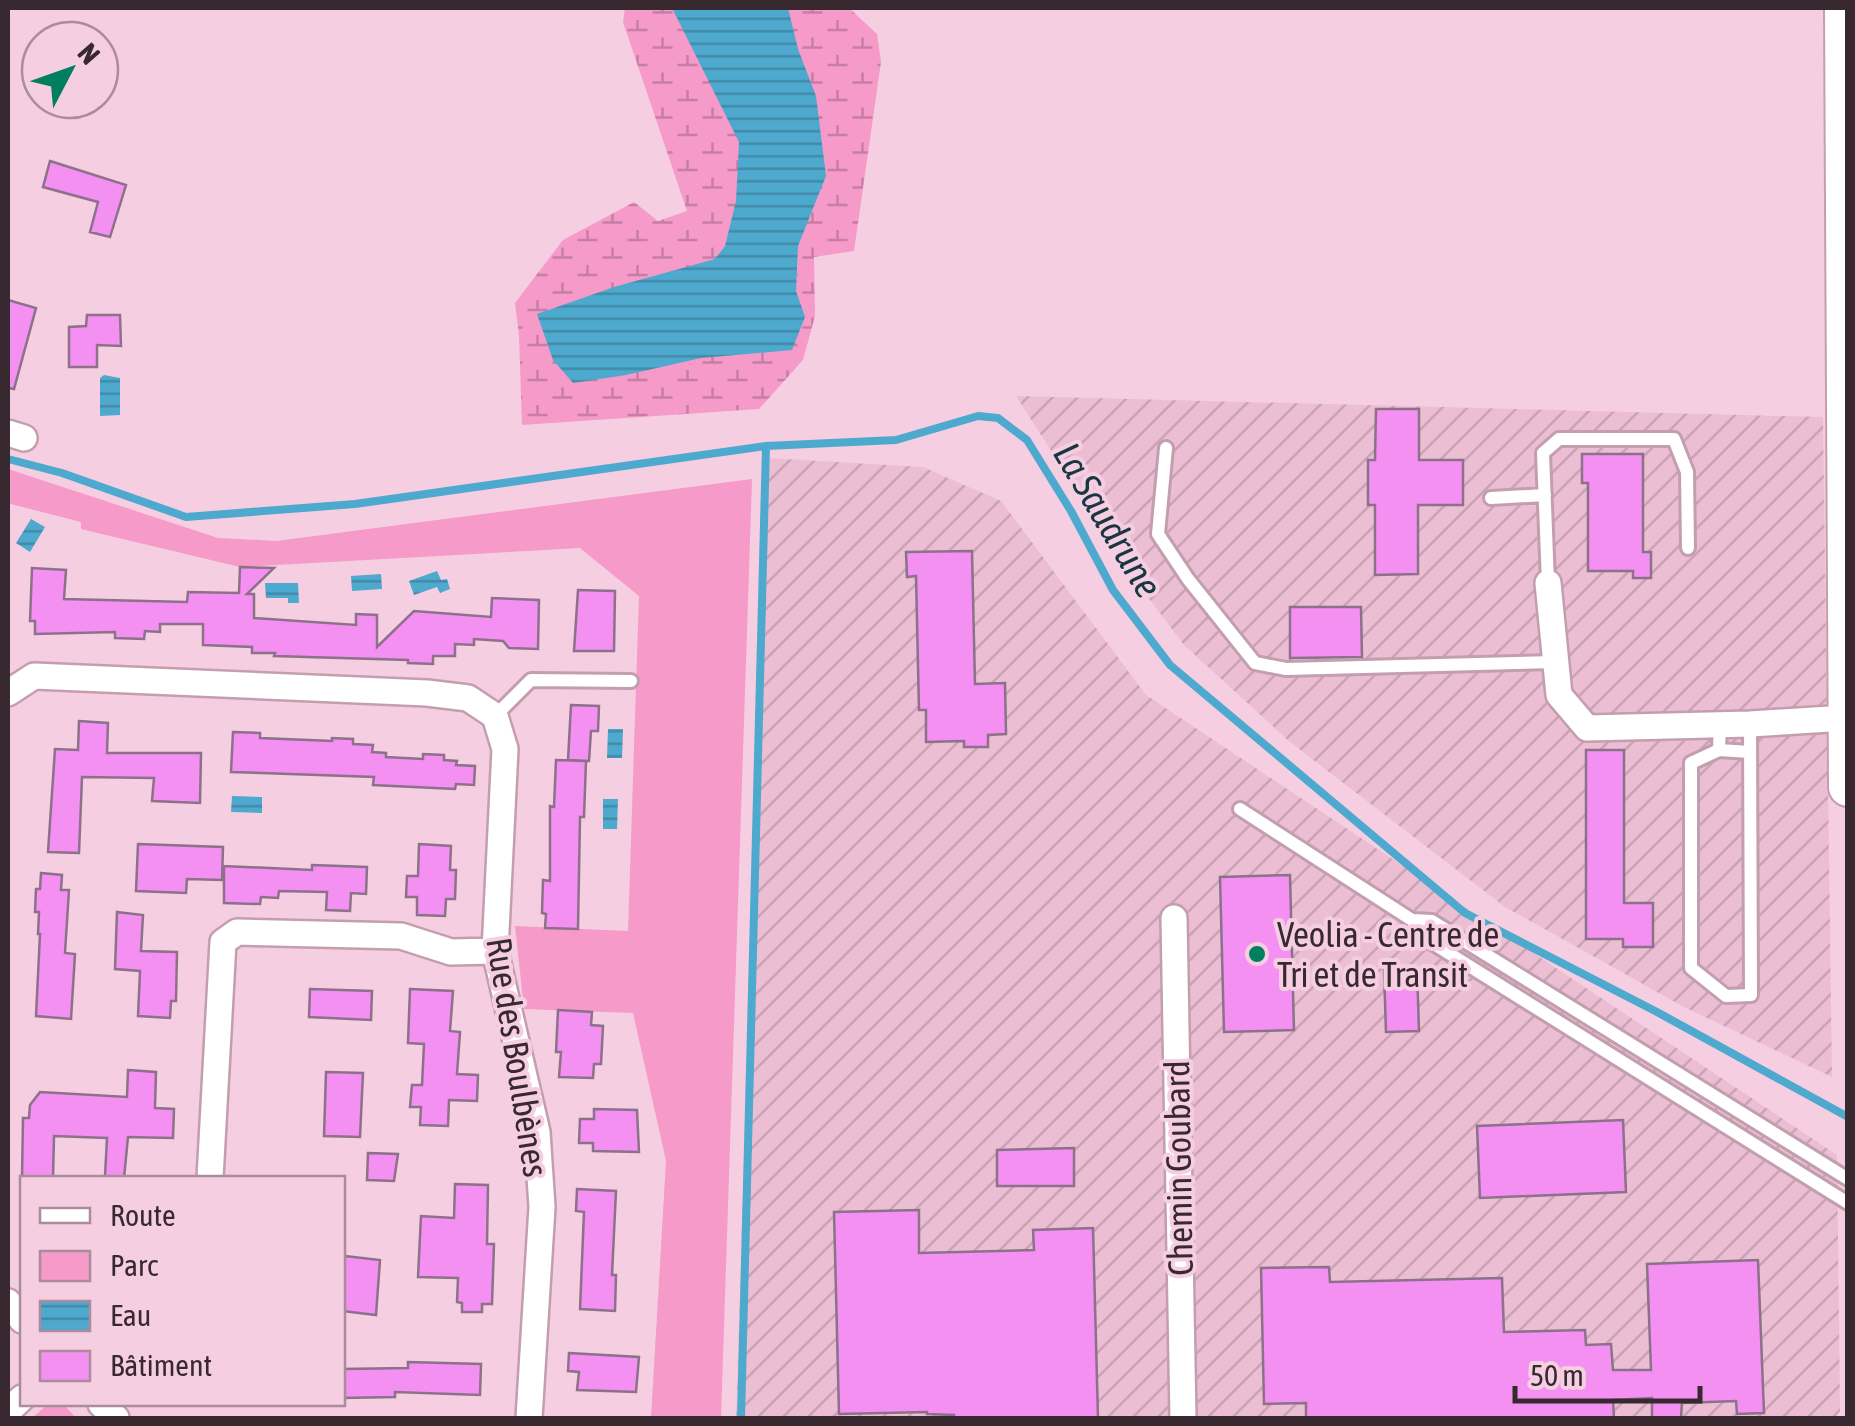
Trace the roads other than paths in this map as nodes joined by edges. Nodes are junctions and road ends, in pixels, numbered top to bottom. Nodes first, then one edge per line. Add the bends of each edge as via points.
1 (1844, 8) edge
2 (1846, 132) edge
3 (1166, 448) dead end
4 (1545, 495) junction
5 (1491, 498) dead end
6 (1688, 548) dead end
7 (1548, 582) joint
8 (1488, 648) dead end
9 (1555, 662) junction
10 (1488, 664) junction
11 (631, 681) dead end
12 (8, 693) edge
13 (495, 716) junction
14 (1846, 718) edge
15 (1720, 723) junction
16 (1750, 724) junction
17 (1719, 750) junction
18 (1750, 752) junction
19 (1848, 786) edge
20 (1240, 810) dead end
21 (1174, 918) dead end
22 (1412, 920) junction
23 (494, 952) junction
24 (210, 1176) edge
25 (1848, 1179) edge
26 (1848, 1203) edge
27 (529, 1418) edge
28 (1183, 1418) edge

1 - 2 main road
2 - 14 main road
3 - 10 lane via 1158,534 1255,663 1286,669
4 - 5 lane
4 - 6 lane via 1543,453 1559,439 1674,439 1687,472
4 - 7 lane
7 - 9 street
8 - 10 lane
9 - 10 lane
9 - 15 street via 1558,695 1587,728
11 - 13 lane via 531,680
12 - 13 street via 34,676 408,692 468,698
13 - 23 street, Rue des Boulbènes via 505,749
14 - 16 street
14 - 19 main road
15 - 16 street
15 - 17 lane
16 - 18 lane
17 - 18 lane
17 - 18 lane via 1691,763 1692,968 1726,996 1751,996
20 - 22 lane
21 - 28 street, Chemin Goubard
22 - 25 lane via 1432,921
22 - 26 lane via 1426,940
23 - 24 street via 451,952 401,936 237,932 223,942
23 - 27 street, Rue des Boulbènes via 537,1132 542,1207

